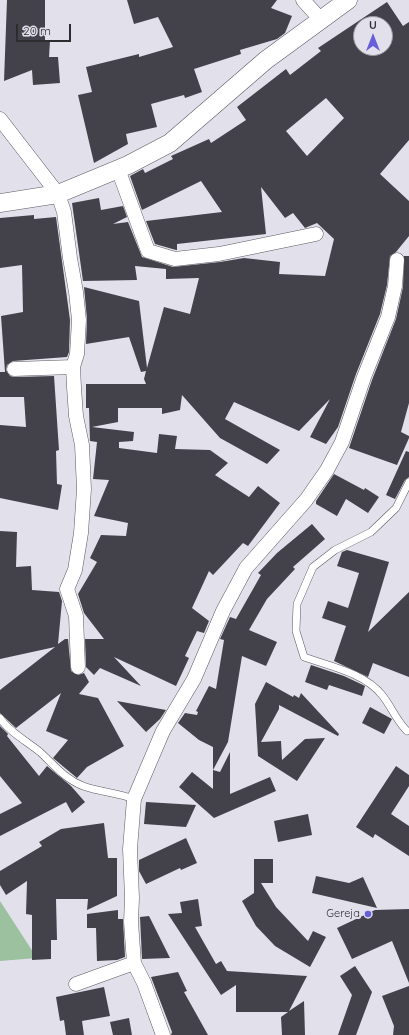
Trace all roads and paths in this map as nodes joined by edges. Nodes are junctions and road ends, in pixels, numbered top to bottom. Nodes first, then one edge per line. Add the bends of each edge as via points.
1 (304, 0) edge
2 (348, 0) edge
3 (321, 20) junction
4 (0, 119) edge
5 (118, 169) junction
6 (58, 194) junction
7 (0, 203) edge
8 (316, 234) dead end
9 (397, 260) dead end
10 (73, 367) junction
11 (14, 369) dead end
12 (409, 482) edge
13 (78, 667) dead end
14 (0, 718) edge
15 (407, 731) dead end
16 (134, 800) junction
17 (134, 963) junction
18 (76, 984) dead end
19 (163, 1035) edge

1 - 3 street
2 - 3 street
3 - 5 street via 266,60 170,143
4 - 6 street
5 - 6 street
5 - 8 street via 148,251 175,258 219,254
6 - 7 street
6 - 10 street via 64,212 79,320 77,354
9 - 16 street via 395,286 388,317 342,442 327,470 306,500 246,568 223,611 194,679 163,731
10 - 11 street
10 - 13 street via 84,488 75,570 67,589 76,616
12 - 15 lane via 396,508 371,532 335,550 313,567 297,604 296,631 304,658 371,684
14 - 16 lane via 74,782
16 - 17 street via 130,850
17 - 18 street
17 - 19 street

